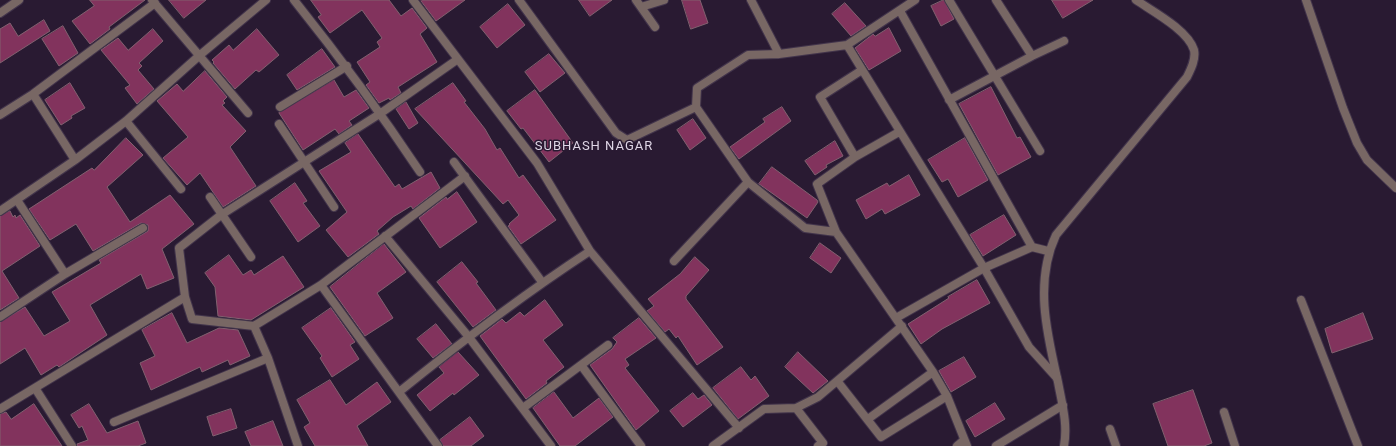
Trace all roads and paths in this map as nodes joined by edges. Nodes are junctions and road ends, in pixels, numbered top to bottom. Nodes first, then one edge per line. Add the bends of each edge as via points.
1 (19, 0) edge
2 (266, 0) edge
3 (294, 0) edge
4 (413, 0) edge
5 (518, 0) edge
6 (664, 0) edge
7 (751, 0) edge
8 (915, 0) edge
9 (949, 0) edge
10 (996, 0) edge
11 (1136, 0) edge
12 (1306, 0) edge
13 (154, 1) edge
14 (638, 3) edge
15 (900, 11) junction
16 (0, 13) edge
17 (655, 27) dead end
18 (1064, 41) dead end
19 (847, 45) junction
20 (779, 54) junction
21 (200, 55) junction
22 (1032, 56) junction
23 (458, 59) junction
24 (347, 66) junction
25 (862, 70) junction
26 (996, 75) junction
27 (33, 94) junction
28 (949, 100) junction
29 (280, 107) dead end
30 (696, 107) junction
31 (248, 113) dead end
32 (381, 114) junction
33 (0, 115) edge
34 (126, 121) junction
35 (279, 124) dead end
36 (899, 132) junction
37 (1040, 151) dead end
38 (855, 157) junction
39 (75, 160) junction
40 (304, 162) junction
41 (454, 162) dead end
42 (420, 172) dead end
43 (465, 176) junction
44 (748, 182) junction
45 (1395, 187) edge
46 (181, 189) dead end
47 (210, 197) dead end
48 (16, 200) junction
49 (334, 206) dead end
50 (0, 211) edge
51 (221, 215) junction
52 (143, 228) dead end
53 (836, 232) junction
54 (385, 236) junction
55 (1032, 247) junction
56 (1048, 250) junction
57 (590, 251) junction
58 (251, 257) dead end
59 (674, 261) dead end
60 (984, 268) junction
61 (65, 274) junction
62 (542, 282) junction
63 (321, 285) junction
64 (185, 297) junction
65 (1301, 300) dead end
66 (1, 316) edge
67 (896, 318) junction
68 (254, 326) junction
69 (902, 326) junction
70 (468, 336) junction
71 (608, 345) dead end
72 (268, 358) junction
73 (581, 365) junction
74 (933, 372) junction
75 (1057, 378) junction
76 (838, 382) junction
77 (35, 388) junction
78 (399, 392) junction
79 (947, 396) junction
80 (1063, 405) junction
81 (523, 408) junction
82 (796, 408) junction
83 (0, 409) edge
84 (1224, 412) dead end
85 (868, 419) junction
86 (114, 422) dead end
87 (738, 428) junction
88 (1110, 429) dead end
89 (966, 443) edge
90 (72, 446) edge
91 (298, 446) edge
92 (438, 446) edge
93 (551, 446) edge
94 (641, 446) edge
95 (713, 446) edge
96 (818, 446) edge
97 (956, 446) edge
98 (996, 446) edge
99 (1064, 446) edge
100 (1116, 446) edge
101 (1235, 446) edge
102 (1358, 446) edge

1 - 16 street
2 - 21 street
3 - 24 street
4 - 23 street
5 - 30 street via 616,133 627,140
6 - 14 street
7 - 20 street
8 - 15 street
9 - 26 street
10 - 22 street
11 - 56 street via 1177,28 1188,39 1194,51 1193,65 1187,77 1056,235
12 - 45 street via 1357,143 1367,160
13 - 21 street
13 - 27 street
14 - 17 street
15 - 19 street
15 - 28 street
18 - 22 street
19 - 20 street
19 - 25 street
20 - 30 street via 748,55 697,88
21 - 31 street
21 - 34 street
22 - 26 street
23 - 32 street
23 - 57 street via 537,163
24 - 29 street
24 - 32 street
25 - 36 street
25 - 38 street via 820,97
26 - 28 street
26 - 37 street
27 - 33 street
27 - 39 street
28 - 55 street
30 - 44 street
32 - 40 street
32 - 42 street
34 - 39 street
34 - 46 street
35 - 40 street
36 - 38 street
36 - 60 street
38 - 53 street via 817,184
39 - 48 street
40 - 49 street
40 - 51 street
41 - 43 street
43 - 54 street
43 - 62 street
44 - 53 street via 805,228
44 - 59 street
47 - 51 street
48 - 50 street
48 - 61 street
51 - 58 street
51 - 64 street via 179,248
52 - 61 street
53 - 67 street
54 - 63 street
54 - 70 street
55 - 56 street
55 - 60 street
56 - 75 street via 1044,316
57 - 62 street
57 - 87 street
60 - 67 street
60 - 75 street via 1030,347
61 - 66 street
62 - 70 street
63 - 68 street
63 - 78 street
64 - 68 street via 192,319
64 - 77 street
65 - 102 street
67 - 69 street
68 - 72 street
69 - 74 street
69 - 76 street
70 - 78 street
70 - 81 street
71 - 73 street
72 - 86 street
72 - 91 street
73 - 81 street
73 - 94 street
74 - 79 street
74 - 85 street
75 - 80 street
76 - 82 street via 818,397
76 - 85 street
77 - 83 street
77 - 90 street
78 - 92 street
79 - 85 street via 881,437
79 - 89 street
80 - 98 street
80 - 99 street via 1066,430
81 - 93 street
82 - 87 street via 764,409
82 - 96 street via 823,443
84 - 101 street
87 - 95 street
88 - 100 street
89 - 97 street

